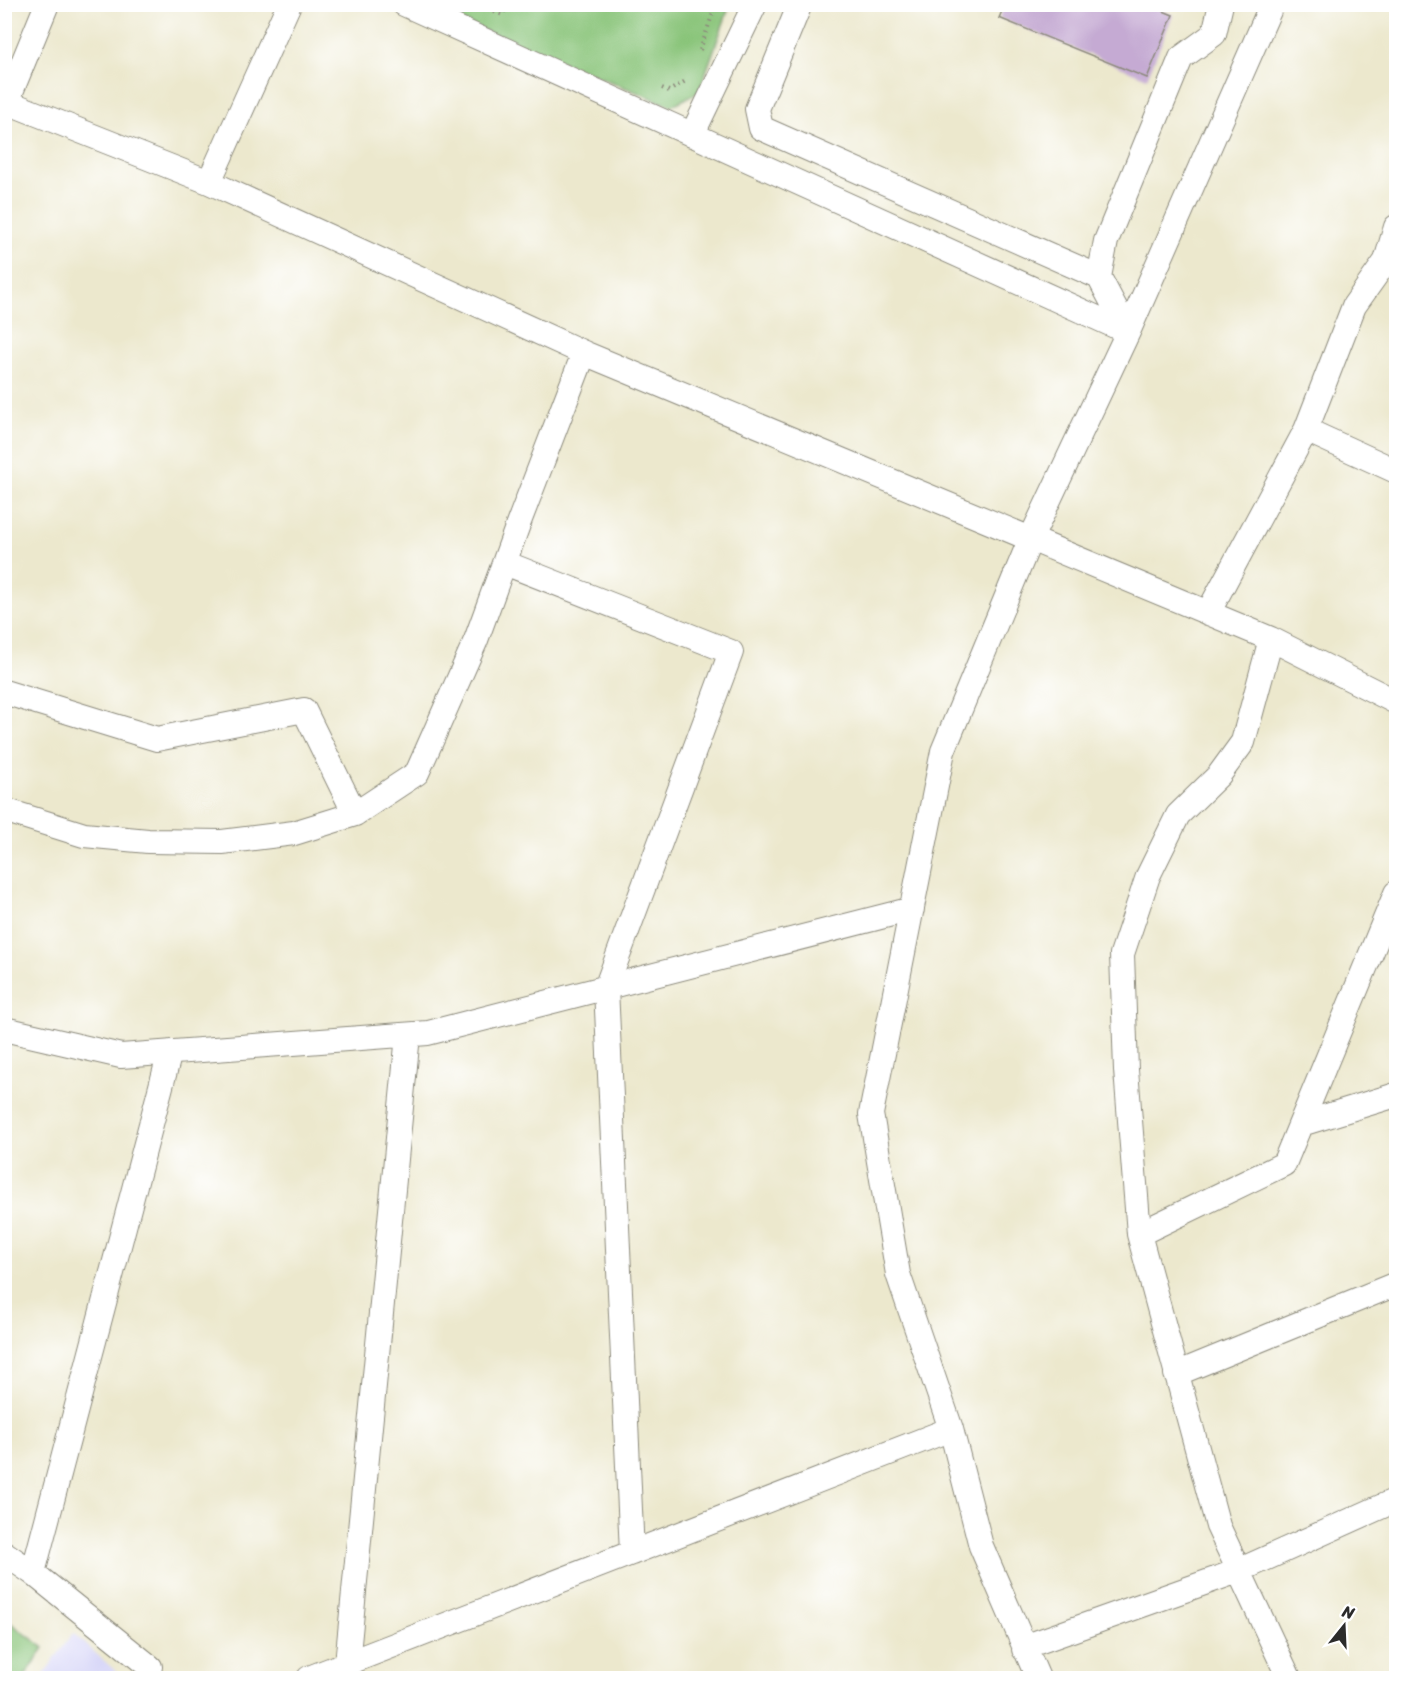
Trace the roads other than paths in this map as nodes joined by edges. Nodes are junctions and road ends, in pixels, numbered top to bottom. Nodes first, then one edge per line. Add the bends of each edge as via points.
1 (47, 4) edge
2 (289, 4) edge
3 (404, 4) edge
4 (755, 4) edge
5 (800, 4) edge
6 (1221, 4) edge
7 (1264, 7) edge
8 (6, 106) edge
9 (692, 135) junction
10 (209, 182) junction
11 (1396, 226) edge
12 (1391, 263) edge
13 (1099, 278) junction
14 (1128, 332) junction
15 (584, 353) junction
16 (1306, 430) junction
17 (1396, 471) edge
18 (1031, 538) junction
19 (505, 563) junction
20 (1208, 613) junction
21 (1271, 639) junction
22 (4, 692) edge
23 (1396, 702) edge
24 (4, 810) edge
25 (355, 814) junction
26 (1396, 893) edge
27 (912, 909) junction
28 (606, 988) junction
29 (4, 1029) edge
30 (408, 1035) junction
31 (170, 1052) junction
32 (1396, 1095) edge
33 (1301, 1124) junction
34 (1139, 1234) junction
35 (1396, 1284) edge
36 (1176, 1374) junction
37 (951, 1429) junction
38 (1396, 1500) edge
39 (4, 1553) edge
40 (632, 1553) junction
41 (1238, 1571) junction
42 (33, 1573) junction
43 (1024, 1648) junction
44 (346, 1664) junction
45 (153, 1675) edge
46 (309, 1678) edge
47 (1038, 1678) edge
48 (1288, 1678) edge

1 - 8 street
2 - 10 street
3 - 9 street
4 - 9 street
5 - 13 street via 757,109 761,128
6 - 13 street via 1214,34 1181,58 1106,241
7 - 14 street
8 - 10 street
9 - 14 street
10 - 15 street
11 - 12 street
12 - 16 street via 1354,306
13 - 14 street
14 - 18 street
15 - 18 street
15 - 19 street
16 - 17 street
16 - 20 street
18 - 20 street
18 - 27 street via 943,752
19 - 25 street via 476,640 417,773
19 - 28 street via 731,652
20 - 21 street
21 - 23 street
21 - 34 street via 1242,742 1219,775 1178,815 1148,876 1122,954 1126,1070
22 - 25 street via 157,739 304,710
24 - 25 street via 84,835 222,842 294,833
26 - 33 street
27 - 28 street
27 - 37 street via 871,1114 898,1274
28 - 30 street
28 - 40 street
29 - 31 street via 122,1056
30 - 31 street
30 - 44 street
31 - 42 street
32 - 33 street
33 - 34 street via 1284,1164
34 - 36 street
35 - 36 street
36 - 41 street via 1218,1526
37 - 40 street
37 - 43 street via 981,1546
38 - 41 street
39 - 42 street
40 - 44 street
41 - 43 street
41 - 48 street
42 - 45 street
43 - 47 street
44 - 46 street

